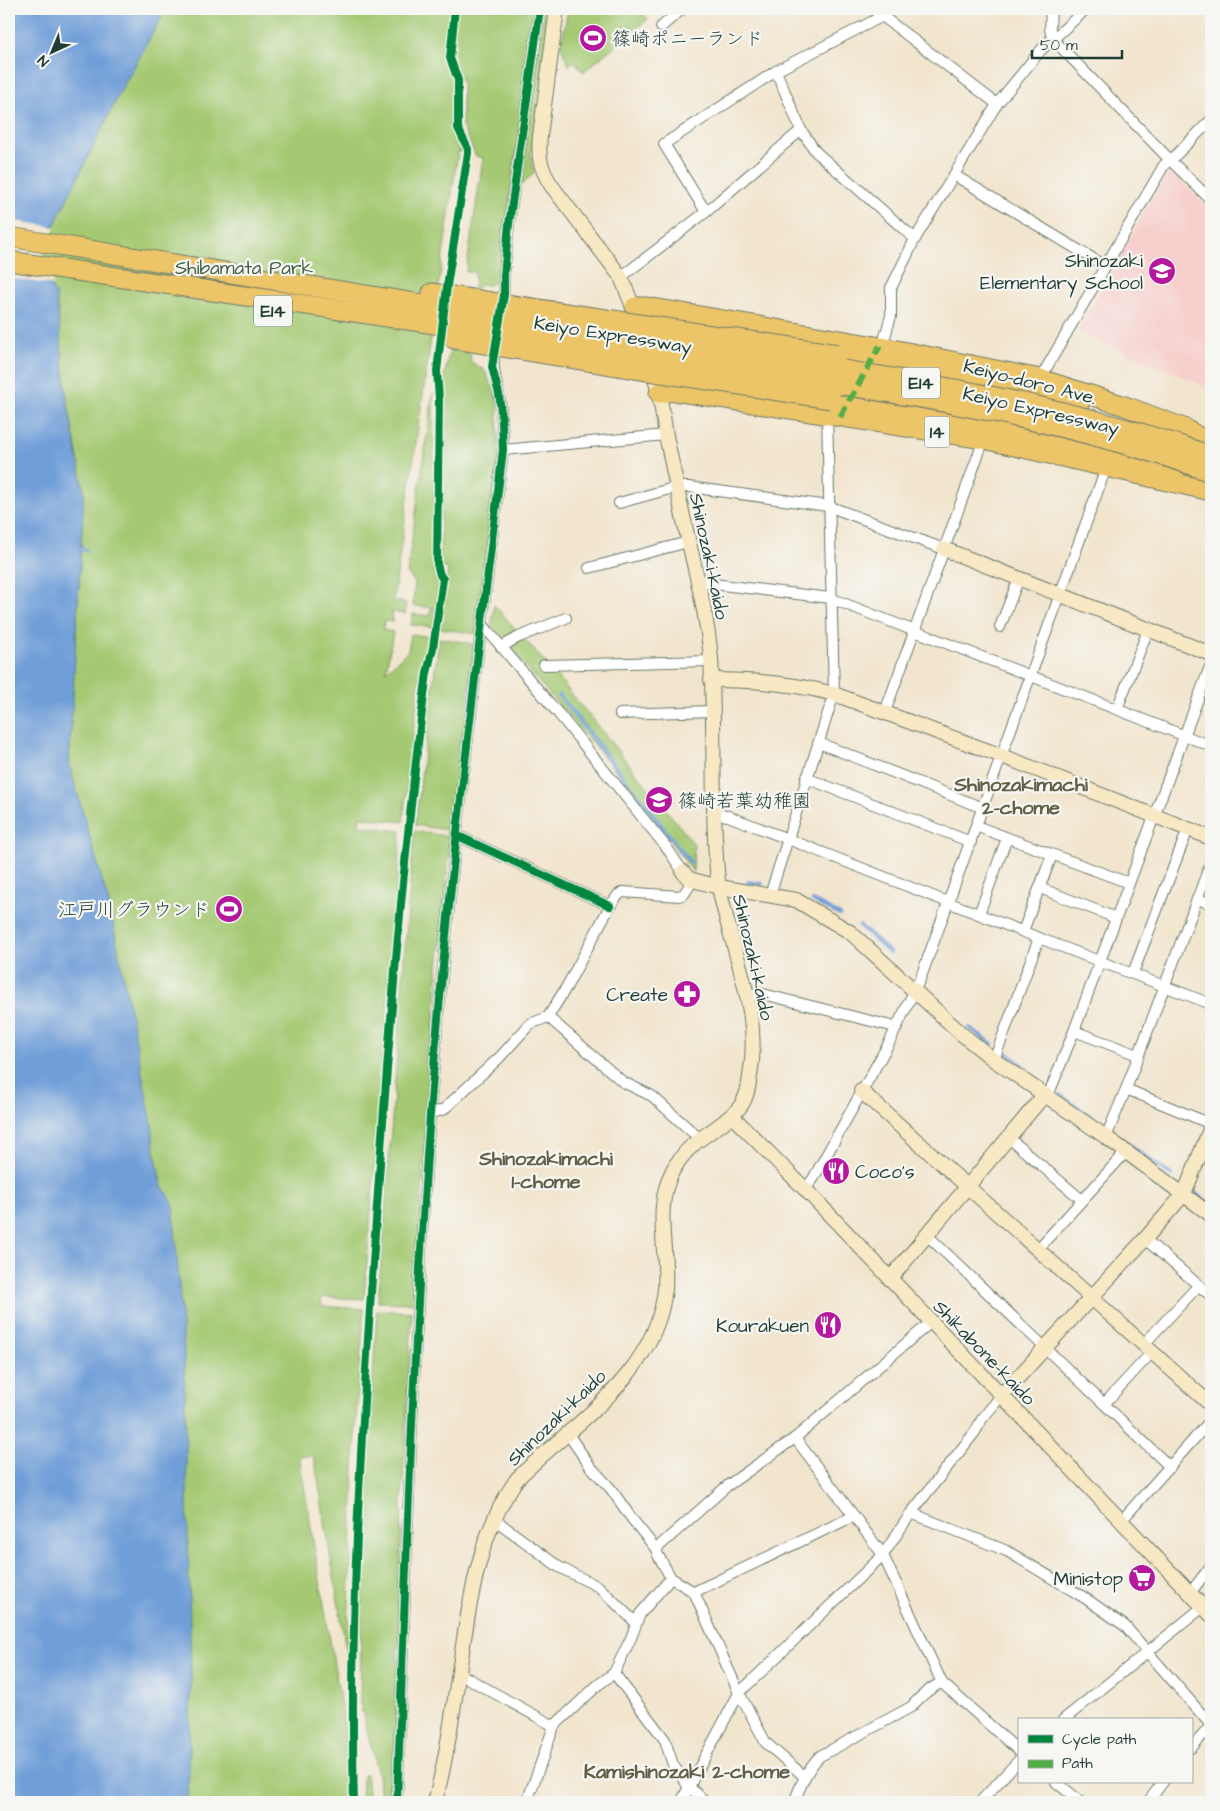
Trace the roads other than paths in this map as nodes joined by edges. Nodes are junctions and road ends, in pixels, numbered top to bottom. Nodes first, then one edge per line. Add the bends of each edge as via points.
1 (540, 9) edge
2 (557, 9) edge
3 (682, 9) edge
4 (873, 9) edge
5 (1051, 9) edge
6 (1086, 9) edge
7 (886, 13) edge
8 (661, 27) dead end
9 (1052, 38) junction
10 (776, 71) junction
11 (997, 104) junction
12 (1211, 120) edge
13 (802, 130) junction
14 (1170, 160) junction
15 (954, 175) junction
16 (1211, 200) edge
17 (706, 212) junction
18 (9, 237) edge
19 (915, 239) junction
20 (9, 261) edge
21 (1105, 266) junction
22 (621, 276) junction
23 (504, 295) dead end
24 (467, 320) junction
25 (630, 333) junction
26 (878, 349) junction
27 (494, 357) dead end
28 (1040, 379) junction
29 (658, 387) joint
30 (835, 411) junction
31 (666, 435) junction
32 (984, 439) junction
33 (1211, 445) edge
34 (503, 450) junction
35 (1211, 456) edge
36 (1106, 468) junction
37 (1211, 472) edge
38 (1211, 485) edge
39 (677, 487) junction
40 (1211, 491) edge
41 (619, 503) dead end
42 (828, 506) junction
43 (688, 542) junction
44 (944, 549) junction
45 (589, 568) dead end
46 (1019, 578) junction
47 (697, 582) junction
48 (1060, 595) junction
49 (830, 598) junction
50 (566, 618) dead end
51 (482, 624) junction
52 (1000, 627) dead end
53 (914, 630) junction
54 (1148, 630) junction
55 (501, 648) junction
56 (1211, 654) edge
57 (711, 661) junction
58 (1211, 664) edge
59 (544, 665) dead end
60 (1031, 676) junction
61 (711, 680) junction
62 (834, 694) junction
63 (1117, 709) junction
64 (713, 711) junction
65 (885, 712) junction
66 (620, 714) dead end
67 (1184, 736) junction
68 (819, 743) junction
69 (1211, 746) edge
70 (1002, 756) junction
71 (806, 778) junction
72 (982, 808) junction
73 (714, 814) junction
74 (1155, 817) junction
75 (976, 826) junction
76 (1188, 829) junction
77 (456, 835) junction
78 (788, 838) junction
79 (1007, 838) junction
80 (1211, 838) edge
81 (971, 842) junction
82 (1052, 855) junction
83 (1211, 862) edge
84 (688, 876) junction
85 (1129, 883) junction
86 (719, 887) junction
87 (1040, 888) junction
88 (770, 895) junction
89 (1198, 899) junction
90 (948, 902) junction
91 (1211, 904) edge
92 (610, 906) junction
93 (979, 914) junction
94 (1116, 918) junction
95 (1023, 931) junction
96 (1039, 938) junction
97 (1100, 960) junction
98 (1133, 973) junction
99 (1165, 986) junction
100 (914, 990) junction
101 (748, 995) junction
102 (1211, 1004) edge
103 (548, 1017) junction
104 (895, 1027) junction
105 (1074, 1031) junction
106 (1138, 1055) junction
107 (994, 1060) junction
108 (1126, 1089) junction
109 (861, 1091) junction
110 (1046, 1096) junction
111 (431, 1113) junction
112 (732, 1116) junction
113 (1211, 1125) edge
114 (1106, 1137) junction
115 (1009, 1138) junction
116 (700, 1139) junction
117 (1125, 1152) junction
118 (967, 1186) junction
119 (805, 1189) junction
120 (1184, 1194) junction
121 (1082, 1200) junction
122 (1211, 1214) edge
123 (927, 1234) junction
124 (1145, 1239) junction
125 (1037, 1250) junction
126 (890, 1279) junction
127 (1199, 1285) junction
128 (1211, 1296) edge
129 (1091, 1297) junction
130 (931, 1322) junction
131 (1045, 1347) junction
132 (1148, 1348) junction
133 (1001, 1396) junction
134 (1104, 1404) junction
135 (1211, 1405) edge
136 (1211, 1420) edge
137 (568, 1434) junction
138 (795, 1438) junction
139 (1170, 1467) junction
140 (911, 1513) junction
141 (854, 1516) junction
142 (494, 1519) junction
143 (1121, 1521) junction
144 (656, 1548) junction
145 (883, 1555) junction
146 (1211, 1566) edge
147 (671, 1578) junction
148 (694, 1592) junction
149 (1190, 1593) junction
150 (1207, 1611) edge
151 (636, 1623) junction
152 (1148, 1653) junction
153 (458, 1673) junction
154 (614, 1673) junction
155 (942, 1683) junction
156 (739, 1693) junction
157 (1066, 1718) edge
158 (554, 1726) junction
159 (1211, 1726) edge
160 (1192, 1747) edge
161 (1018, 1750) edge
162 (1018, 1761) edge
163 (804, 1777) junction
164 (1058, 1784) edge
165 (1162, 1784) edge
166 (689, 1787) junction
167 (397, 1802) edge
168 (435, 1802) edge
169 (527, 1802) edge
170 (681, 1802) edge
171 (706, 1802) edge
172 (794, 1802) edge
173 (980, 1802) edge
174 (1081, 1802) edge
175 (1148, 1802) edge

1 - 23 street via 509,224
2 - 22 street via 538,155 551,185
3 - 8 street
4 - 7 street
5 - 9 street
6 - 9 street
7 - 10 street
7 - 11 street
9 - 11 street
9 - 14 street
10 - 13 street
10 - 17 street via 664,144
11 - 15 street
12 - 14 street
13 - 17 street
13 - 19 street via 816,152
14 - 16 street
14 - 21 street via 1164,165
15 - 19 street
15 - 21 street
17 - 22 street
18 - 24 highway, E14 via 86,250 261,268
19 - 26 street via 891,288 891,316
20 - 24 highway, E14
21 - 28 street
22 - 25 street
24 - 25 highway, E14
24 - 25 highway, E14
25 - 26 highway, Keiyo-doro Ave. via 647,307
25 - 30 highway, E14, bridge
25 - 33 highway, E14, bridge via 838,354 932,370 1055,397
25 - 35 highway, Keiyo Expressway / E14, bridge via 990,396 1090,420
25 - 37 highway, Keiyo Expressway / E14, bridge via 833,384 986,410 1096,436
26 - 28 highway, Keiyo-doro Ave.
27 - 34 street via 492,367 499,394
28 - 33 highway, Keiyo-doro Ave. via 1186,429
29 - 30 highway, 14
29 - 31 street, Shinozaki-kaido
30 - 32 highway, 14
30 - 38 highway, E14 via 984,424 1131,459
30 - 42 street
31 - 34 street
31 - 39 street, Shinozaki-kaido
32 - 36 highway, 14
32 - 44 street
34 - 51 street
36 - 40 highway, 14
36 - 48 street
39 - 41 street
39 - 42 street
39 - 43 street, Shinozaki-kaido
42 - 44 street
42 - 49 street
43 - 45 street
43 - 47 street, Shinozaki-kaido
44 - 46 street
44 - 53 street
46 - 48 street
46 - 52 street
47 - 49 street
47 - 57 street, Shinozaki-kaido
48 - 54 street
48 - 60 street
49 - 53 street
49 - 62 street
50 - 55 street
51 - 55 street
51 - 77 street
53 - 60 street
53 - 65 street
54 - 56 street
54 - 63 street
55 - 84 street via 558,713
57 - 59 street
57 - 61 street, Shinozaki-kaido
58 - 67 street
60 - 63 street
60 - 70 street
61 - 62 street via 769,682
61 - 64 street, Shinozaki-kaido
62 - 65 street
62 - 68 street
63 - 67 street
64 - 66 street
64 - 73 street, Shinozaki-kaido
65 - 70 street
67 - 69 street
67 - 74 street
68 - 71 street
68 - 72 street
70 - 72 street
70 - 74 street
71 - 78 street
71 - 81 street
72 - 75 street
73 - 78 street
73 - 86 street, Shinozaki-kaido
74 - 76 street
74 - 85 street
75 - 79 street
75 - 81 street
76 - 80 street
76 - 98 street
77 - 92 street
77 - 111 street
78 - 88 street
78 - 90 street
79 - 82 street
79 - 93 street
81 - 90 street
82 - 85 street
82 - 87 street
83 - 89 street
84 - 86 street
84 - 92 street via 684,894 679,896 623,892
85 - 94 street
86 - 88 street
86 - 101 street, Shinozaki-kaido
87 - 94 street
87 - 95 street
88 - 100 street via 796,900 850,932
89 - 91 street
89 - 99 street
90 - 93 street
90 - 100 street
92 - 103 street
93 - 95 street
94 - 97 street
95 - 96 street
96 - 97 street
96 - 107 street
97 - 98 street
97 - 105 street
98 - 99 street
99 - 102 street
99 - 106 street
100 - 104 street
100 - 107 street
101 - 104 street via 759,993
101 - 112 street, Shinozaki-kaido via 753,1023 751,1074 742,1104
103 - 111 street via 530,1024 443,1110
103 - 116 street via 623,1082 652,1096
104 - 109 street
105 - 106 street
105 - 110 street
106 - 108 street
107 - 110 street
108 - 113 street
108 - 114 street
109 - 118 street
109 - 119 street
110 - 114 street
110 - 115 street
111 - 167 street via 416,1328
112 - 116 street, Shinozaki-kaido
112 - 119 street, Shikabone-kaido
113 - 120 street
114 - 117 street
115 - 118 street
115 - 121 street
116 - 137 street, Shinozaki-kaido via 682,1157 667,1185 662,1206 664,1291 649,1341 604,1402
117 - 120 street
117 - 121 street
118 - 123 street
118 - 125 street
119 - 126 street, Shikabone-kaido
120 - 122 street
120 - 124 street
121 - 125 street
123 - 126 street
123 - 131 street
124 - 127 street
124 - 129 street
125 - 129 street
126 - 130 street, Shikabone-kaido
127 - 128 street
127 - 132 street
129 - 131 street
129 - 132 street
130 - 133 street, Shikabone-kaido
130 - 138 street
131 - 133 street
131 - 134 street
132 - 134 street
132 - 135 street
133 - 140 street
133 - 143 street, Shikabone-kaido
134 - 139 street
136 - 139 street
137 - 142 street, Shinozaki-kaido via 517,1479
137 - 144 street
138 - 141 street
138 - 144 street via 727,1486
139 - 143 street
140 - 145 street
140 - 152 street via 1007,1551 1125,1626
141 - 145 street
141 - 148 street
142 - 151 street via 559,1567 599,1587
142 - 153 street, Shinozaki-kaido via 471,1591
143 - 149 street, Shikabone-kaido
144 - 147 street
145 - 155 street
145 - 156 street
146 - 149 street
147 - 148 street
147 - 151 street
148 - 156 street
149 - 150 street, Shikabone-kaido
150 - 152 street
151 - 154 street
152 - 157 street
152 - 159 street
153 - 158 street
153 - 168 street, Shinozaki-kaido via 444,1767
154 - 158 street
154 - 166 street via 665,1740 673,1765
155 - 161 street
155 - 163 street via 920,1697 912,1707 820,1756
156 - 163 street via 766,1743
156 - 166 street
158 - 169 street
159 - 160 street
162 - 173 street
163 - 172 street
164 - 174 street
165 - 175 street
166 - 170 street
166 - 171 street

